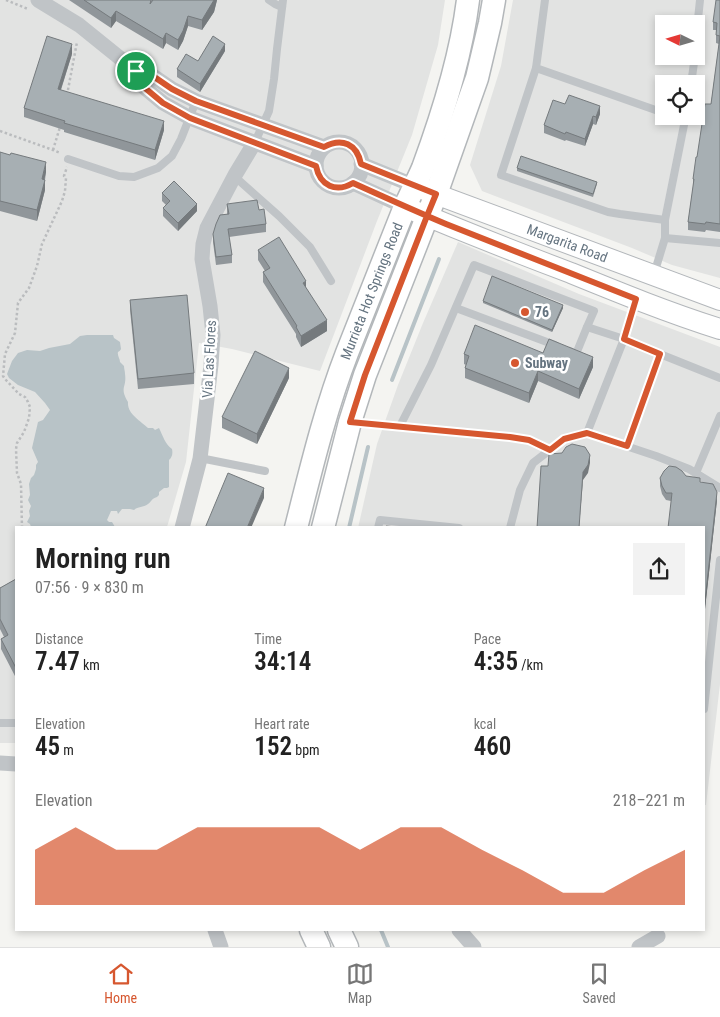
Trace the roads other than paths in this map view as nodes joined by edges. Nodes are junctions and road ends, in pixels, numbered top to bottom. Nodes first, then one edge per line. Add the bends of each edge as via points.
1 (270, 0) edge
2 (468, 0) edge
3 (494, 0) edge
4 (545, 0) edge
5 (700, 0) edge
6 (283, 3) edge
7 (35, 5) edge
8 (698, 15) edge
9 (536, 68) junction
10 (136, 71) junction
11 (196, 101) junction
12 (655, 109) edge
13 (190, 118) junction
14 (262, 125) junction
15 (684, 125) edge
16 (254, 142) junction
17 (324, 147) junction
18 (68, 159) road end
19 (361, 164) junction
20 (316, 166) junction
21 (234, 176) junction
22 (353, 183) junction
23 (415, 186) junction
24 (436, 194) junction
25 (405, 207) junction
26 (427, 216) junction
27 (665, 220) junction
28 (665, 238) junction
29 (720, 243) edge
30 (653, 276) junction
31 (331, 281) dead end
32 (636, 299) junction
33 (716, 299) edge
34 (456, 308) junction
35 (588, 326) junction
36 (720, 329) edge
37 (624, 339) junction
38 (660, 354) junction
39 (720, 378) edge
40 (720, 416) edge
41 (350, 422) junction
42 (400, 426) junction
43 (587, 433) junction
44 (627, 446) junction
45 (550, 450) junction
46 (200, 458) junction
47 (265, 471) dead end
48 (696, 473) junction
49 (720, 488) edge
50 (183, 526) edge
51 (297, 526) edge
52 (324, 526) edge
53 (378, 526) edge
54 (439, 526) edge
55 (511, 526) edge
56 (720, 560) edge
57 (705, 700) edge
58 (0, 723) edge
59 (15, 723) edge
60 (0, 763) edge
61 (15, 764) edge
62 (215, 931) edge
63 (311, 931) edge
64 (339, 931) edge
65 (460, 931) edge
66 (659, 938) edge
67 (221, 947) edge
68 (319, 947) edge
69 (347, 947) edge
70 (474, 947) edge
71 (639, 947) edge

1 - 6 lane via 275,4
2 - 23 main road, Murrieta Hot Springs Road via 443,110
3 - 24 main road, Murrieta Hot Springs Road via 477,78
4 - 9 lane
5 - 8 lane
6 - 14 lane via 269,110
7 - 10 street via 79,25
9 - 12 lane
9 - 27 lane via 501,175 608,212
10 - 11 street via 150,74
10 - 13 street via 139,83 163,103
11 - 13 lane
11 - 14 street
13 - 16 street
13 - 18 lane via 172,156 158,168 134,177 119,176
14 - 16 lane
14 - 17 street
15 - 27 lane
16 - 20 street
16 - 21 street, Via Las Flores
17 - 19 street via 345,143 356,151
17 - 20 street
19 - 22 street via 358,178
19 - 23 street
20 - 22 street via 317,173 326,184 340,188
21 - 31 lane via 310,247
21 - 46 street, Via Las Flores via 207,228 203,244 212,365
22 - 25 street
23 - 24 main road, Margarita Road
23 - 25 main road, Murrieta Hot Springs Road
24 - 26 main road, Murrieta Hot Springs Road
24 - 30 main road, Margarita Road
25 - 26 main road, Margarita Road
25 - 51 main road, Murrieta Hot Springs Road via 328,407
26 - 32 main road, Margarita Road
26 - 41 main road, Murrieta Hot Springs Road
27 - 28 lane
28 - 29 lane
28 - 30 lane
30 - 33 main road, Margarita Road
32 - 33 main road via 655,293 695,304
32 - 36 main road, Margarita Road
32 - 37 lane
34 - 35 lane via 576,354
34 - 35 lane via 474,265 594,311
34 - 42 lane
35 - 37 lane
37 - 38 lane
37 - 43 lane
38 - 39 lane
38 - 44 lane
40 - 48 lane
41 - 42 lane
41 - 52 main road, Murrieta Hot Springs Road
42 - 45 lane via 529,440
43 - 44 lane
43 - 45 lane via 564,439
44 - 48 lane
45 - 55 lane via 533,463 520,490
46 - 47 lane
46 - 50 street, Via Las Flores
48 - 49 lane
53 - 54 lane via 380,520
56 - 57 lane
58 - 59 lane
60 - 61 street
62 - 67 street
63 - 68 main road
64 - 69 main road
65 - 70 street
66 - 71 street

